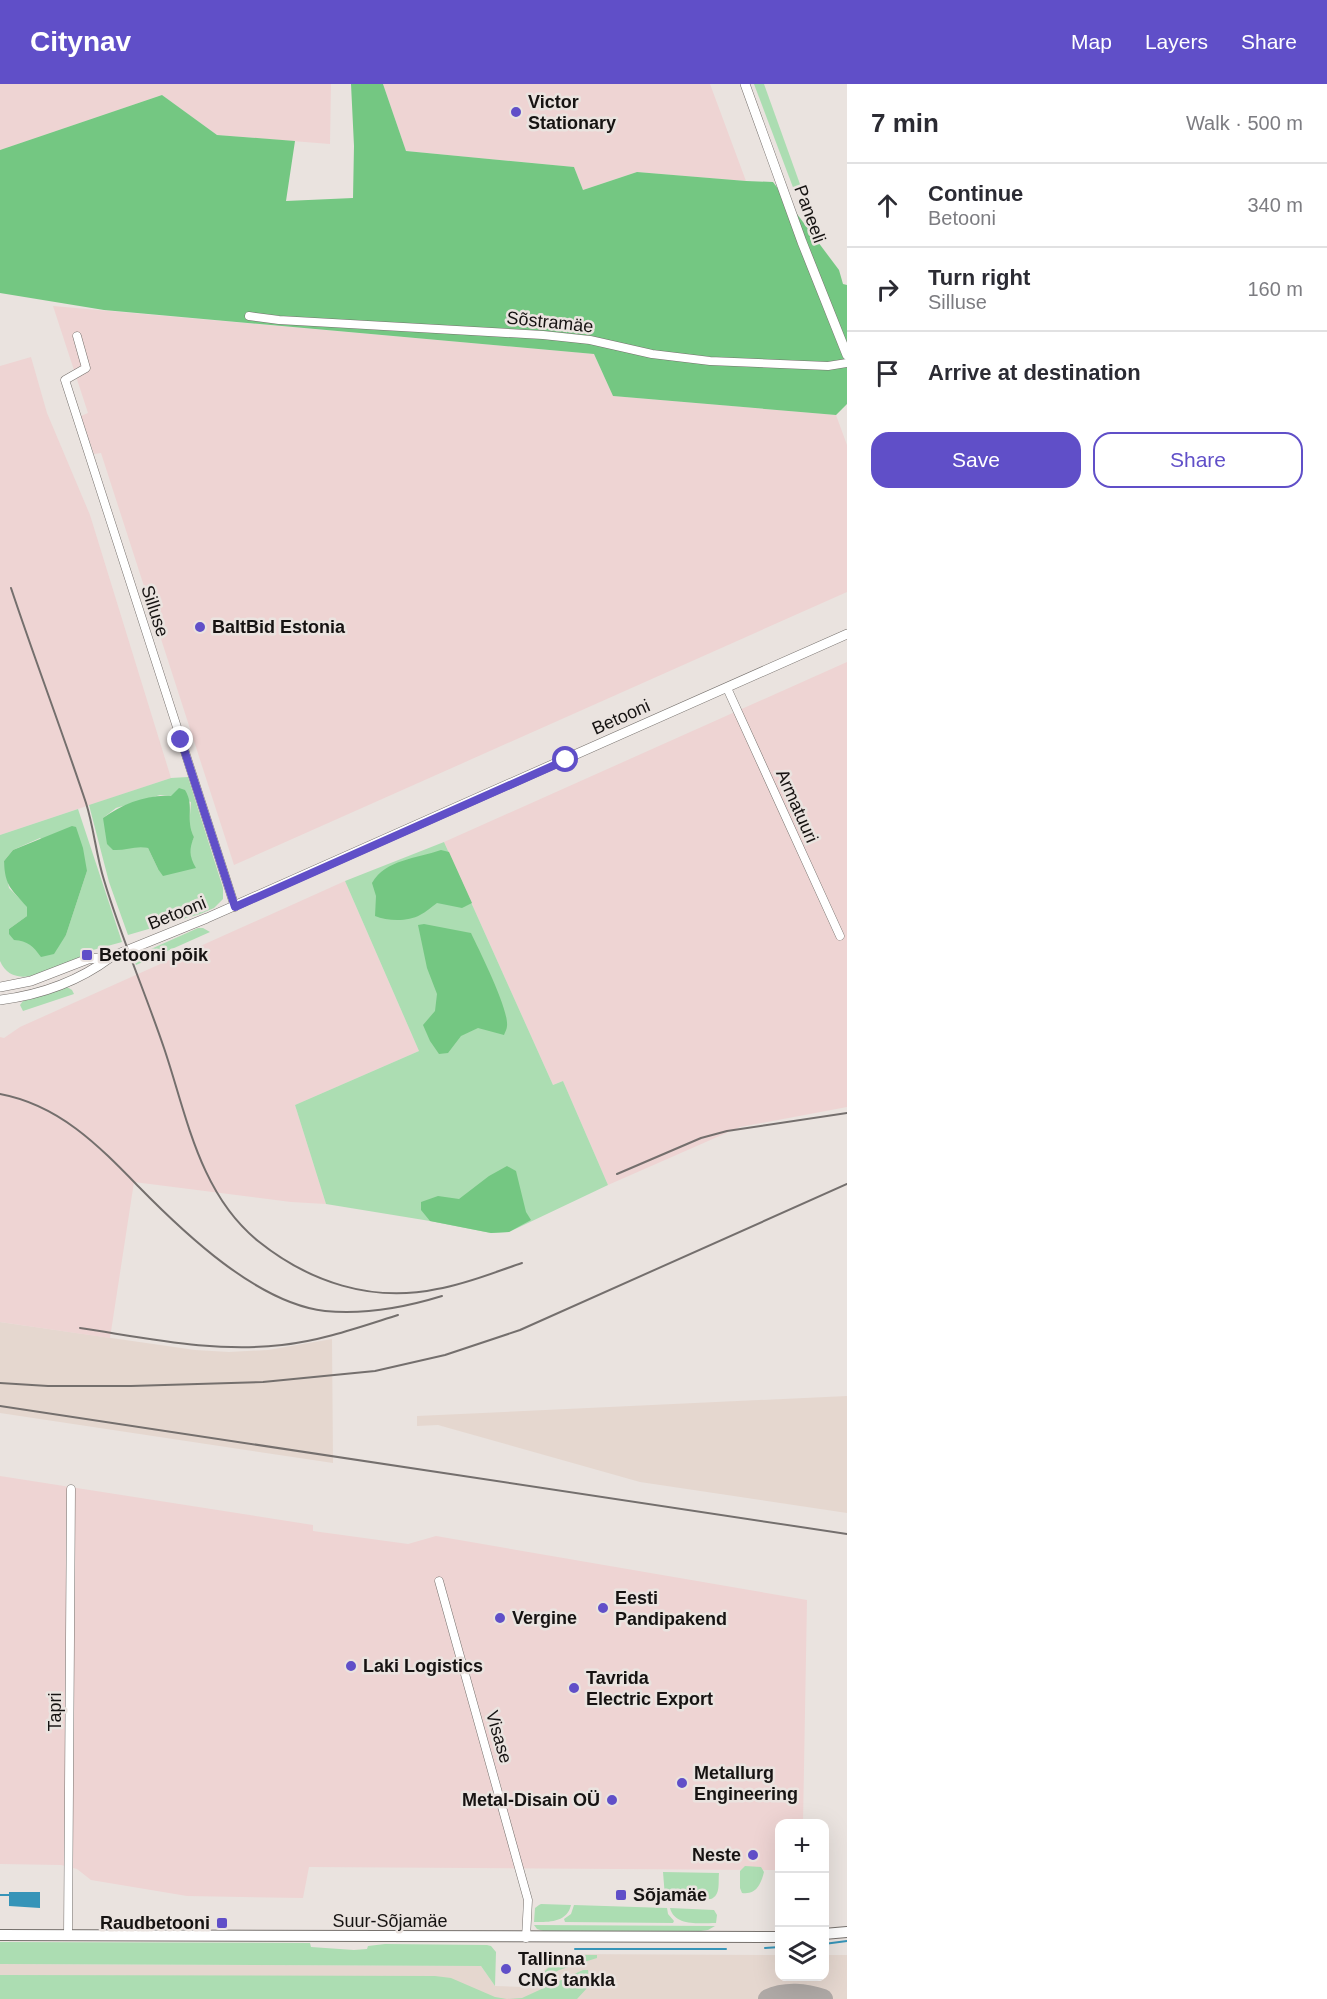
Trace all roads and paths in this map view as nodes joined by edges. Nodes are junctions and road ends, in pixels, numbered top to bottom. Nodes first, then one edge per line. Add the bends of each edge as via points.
1 (745, 84) edge
2 (249, 316) dead end
3 (77, 336) dead end
4 (847, 355) edge
5 (847, 363) edge
6 (847, 634) edge
7 (727, 688) junction
8 (235, 907) junction
9 (840, 936) dead end
10 (111, 957) junction
11 (0, 987) edge
12 (0, 1000) edge
13 (71, 1489) dead end
14 (439, 1581) dead end
15 (847, 1932) edge
16 (829, 1934) edge
17 (0, 1935) edge
18 (68, 1936) junction
19 (775, 1937) edge
20 (526, 1938) junction

1 - 4 street, Paneeli
2 - 5 street, Sõstramäe via 543,335 710,361 828,366
3 - 8 street, Silluse via 86,368 65,380
6 - 7 street, Betooni
7 - 8 street, Betooni
7 - 9 street, Armatuuri
8 - 10 street, Betooni
10 - 11 street, Betooni via 88,959 31,981
10 - 12 street, Betooni via 73,980
13 - 18 street, Tapri
14 - 20 street, Visase via 528,1900
15 - 16 main road
17 - 18 main road, Suur-Sõjamäe
18 - 20 main road, Suur-Sõjamäe
19 - 20 main road, Suur-Sõjamäe

